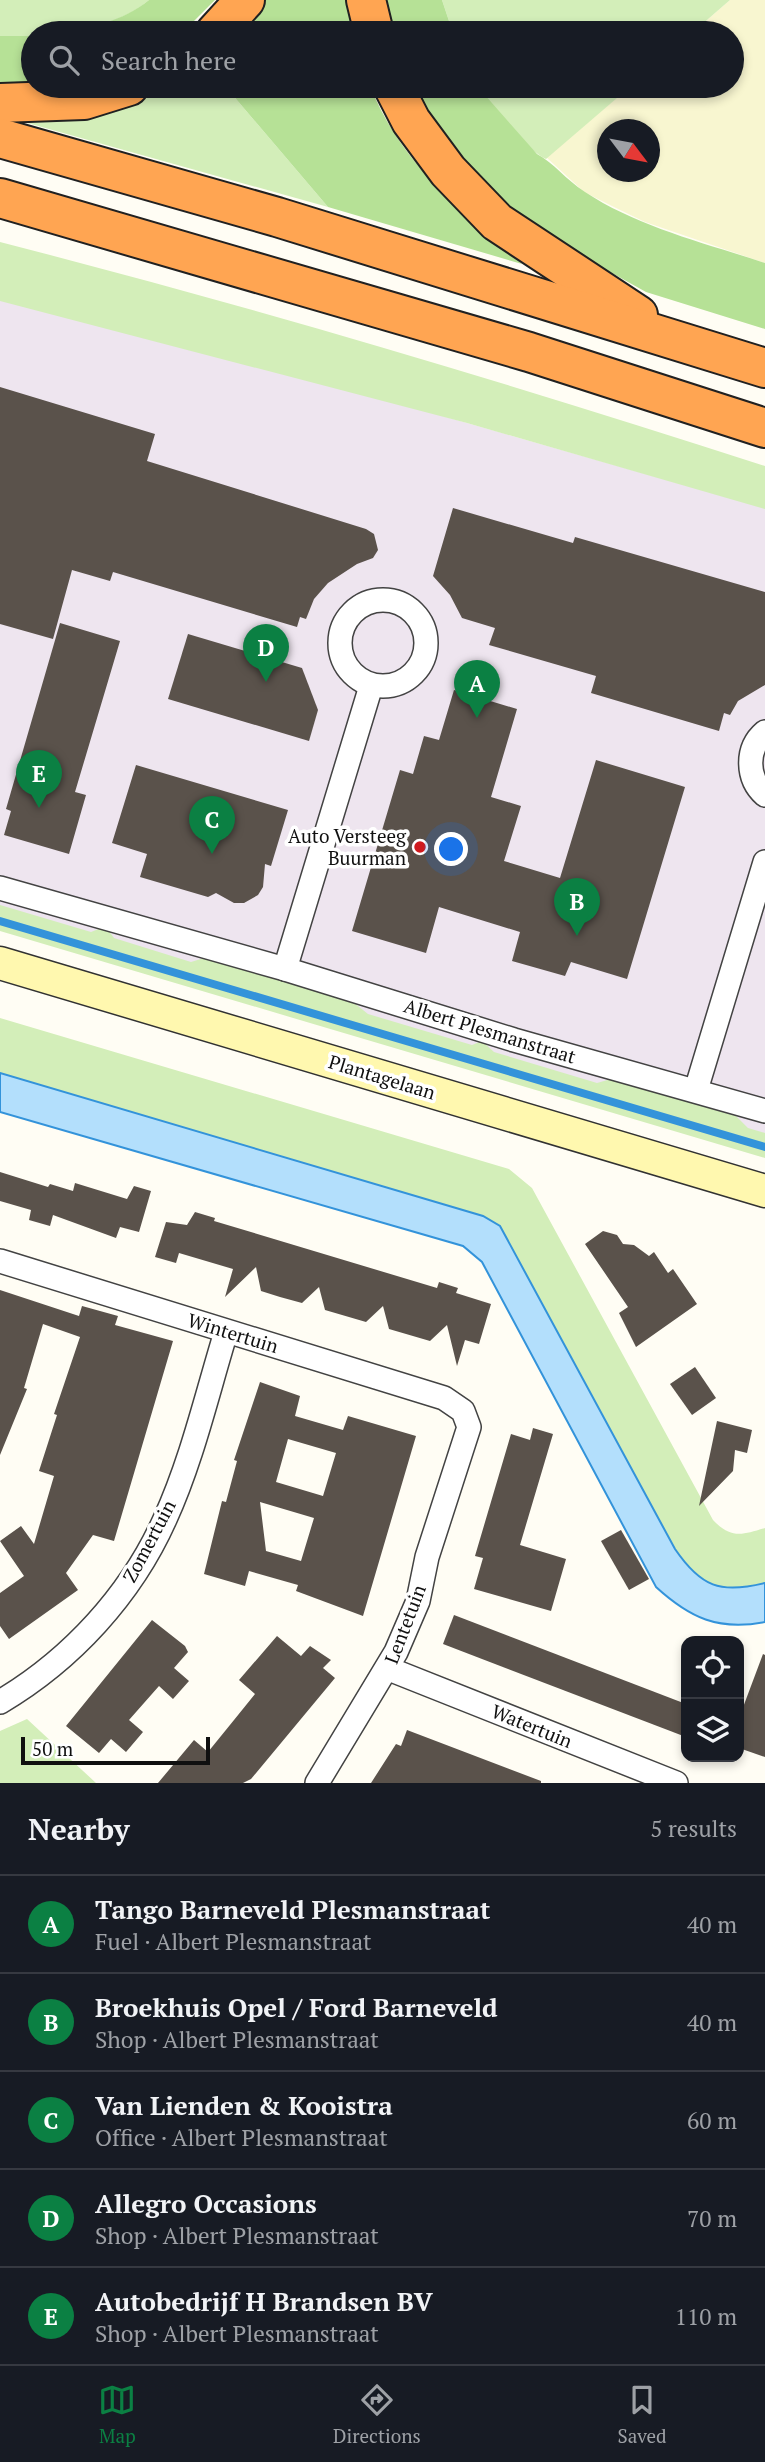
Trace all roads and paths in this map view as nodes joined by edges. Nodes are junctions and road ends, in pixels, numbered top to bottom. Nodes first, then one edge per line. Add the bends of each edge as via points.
1 (245, 0) edge
2 (366, 0) edge
3 (226, 21) edge
4 (371, 21) edge
5 (90, 98) edge
6 (399, 98) edge
7 (0, 103) edge
8 (0, 138) edge
9 (0, 198) edge
10 (671, 337) junction
11 (765, 368) edge
12 (765, 428) edge
13 (371, 685) dead end
14 (765, 732) edge
15 (765, 795) edge
16 (765, 862) edge
17 (0, 888) edge
18 (0, 962) edge
19 (285, 969) junction
20 (696, 1090) junction
21 (765, 1111) edge
22 (765, 1191) edge
23 (0, 1261) edge
24 (226, 1332) junction
25 (463, 1411) joint
26 (388, 1669) junction
27 (0, 1702) edge
28 (317, 1783) edge
29 (676, 1783) edge

1 - 3 highway
2 - 4 highway
5 - 7 highway
6 - 10 highway via 448,171 497,222
8 - 10 highway
9 - 12 highway via 529,352
10 - 11 highway
13 - 19 street
14 - 15 street via 753,748 750,762 752,777
16 - 20 street
17 - 19 street, Albert Plesmanstraat
18 - 22 main road, Plantagelaan
19 - 20 street, Albert Plesmanstraat
20 - 21 street, Albert Plesmanstraat
23 - 24 street, Wintertuin
24 - 25 street, Wintertuin via 444,1398
24 - 27 street, Zomertuin via 164,1520 129,1581 85,1637 33,1682
25 - 26 street, Lentetuin via 469,1427 451,1489 427,1557 418,1601
26 - 28 street, Lentetuin
26 - 29 street, Watertuin

